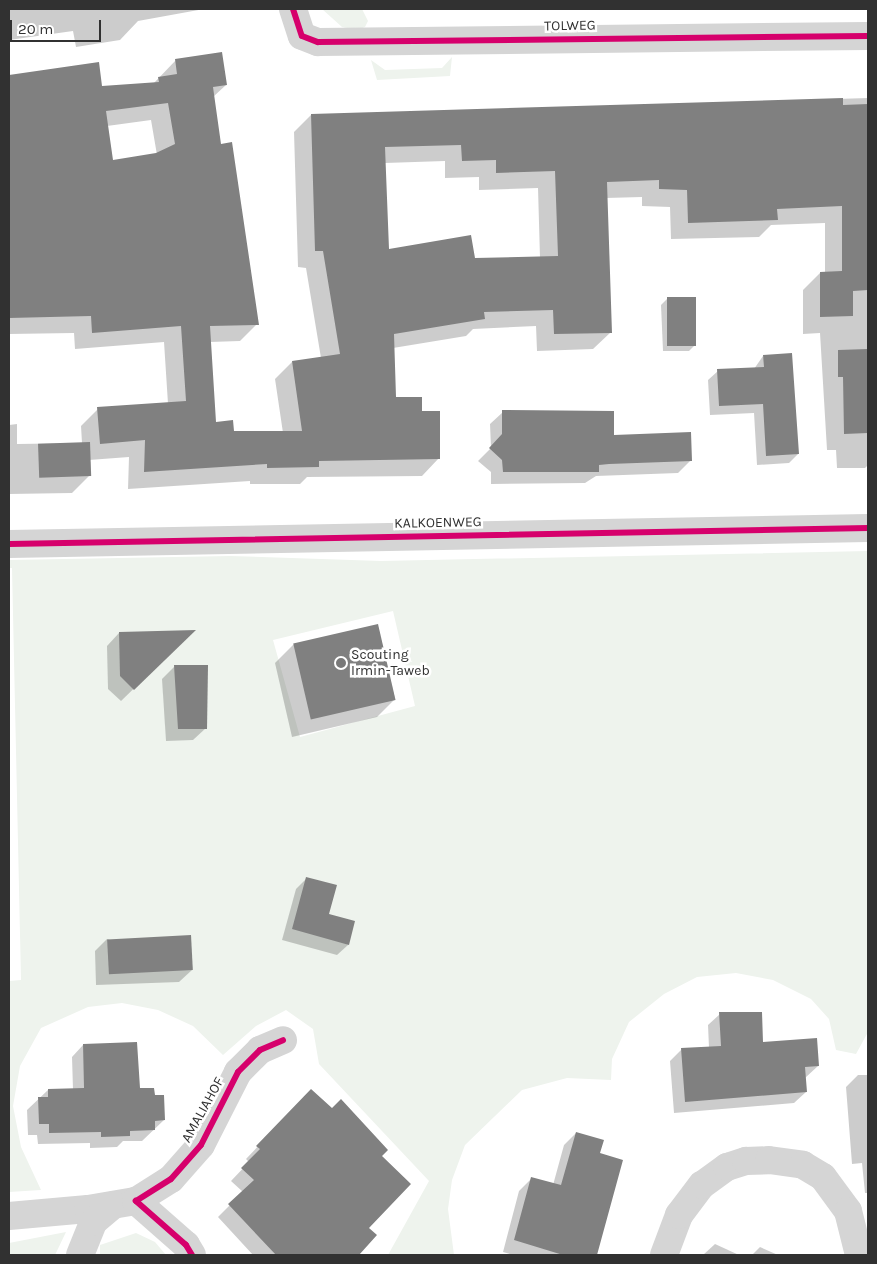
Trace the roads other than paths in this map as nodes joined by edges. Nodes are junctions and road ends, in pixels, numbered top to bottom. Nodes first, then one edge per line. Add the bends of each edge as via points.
1 (293, 9) edge
2 (868, 36) edge
3 (868, 528) edge
4 (9, 544) edge
5 (283, 1040) dead end
6 (125, 1203) junction
7 (9, 1216) edge
8 (80, 1255) edge
9 (192, 1255) edge
10 (664, 1255) edge
11 (859, 1255) edge

1 - 2 street, TOLWEG via 302,36 318,42
3 - 4 street, KALKOENWEG
5 - 6 street, AMALIAHOF via 260,1050 238,1072 201,1145 171,1179
6 - 7 street, AMALIAHOF
6 - 8 street, AMALIAHOF via 93,1222
6 - 9 street via 186,1244
10 - 11 street via 679,1215 702,1185 727,1167 746,1161 769,1160 803,1165 823,1177 848,1211

